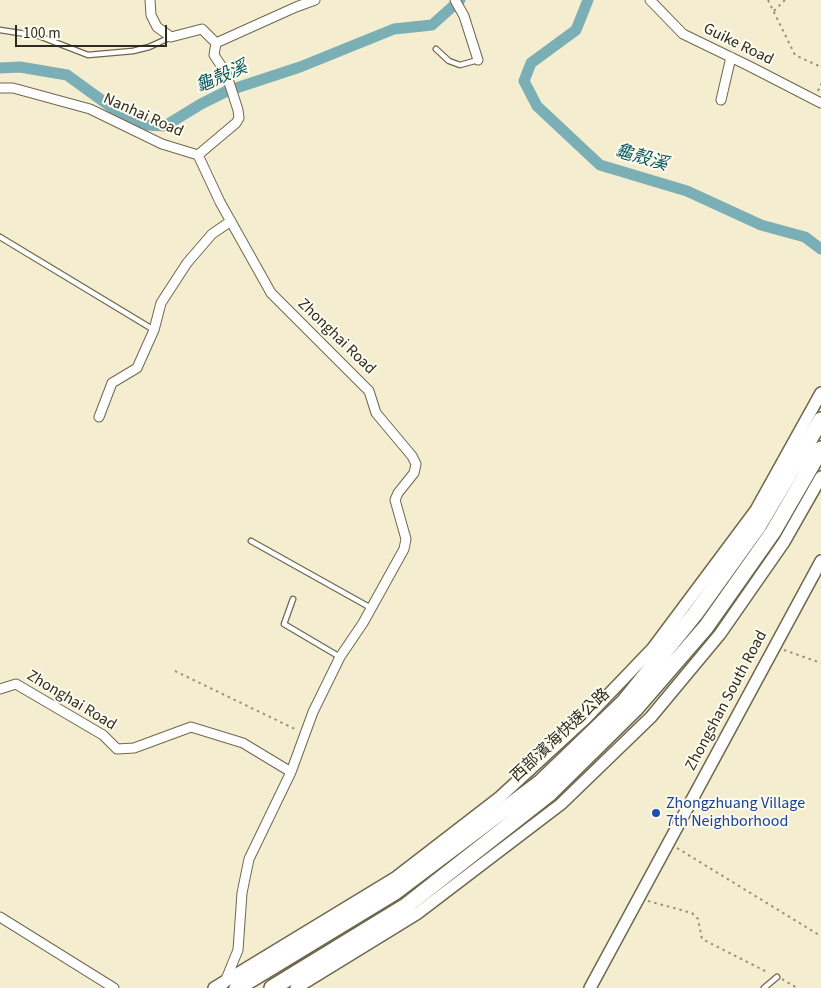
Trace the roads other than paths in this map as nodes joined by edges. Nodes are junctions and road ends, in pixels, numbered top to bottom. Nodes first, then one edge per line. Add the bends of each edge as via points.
1 (150, 0) edge
2 (315, 0) edge
3 (455, 0) edge
4 (650, 0) edge
5 (0, 30) edge
6 (171, 37) junction
7 (216, 43) junction
8 (436, 49) dead end
9 (731, 58) junction
10 (478, 60) joint
11 (0, 88) edge
12 (721, 100) dead end
13 (821, 104) edge
14 (198, 155) junction
15 (231, 221) junction
16 (0, 237) edge
17 (154, 330) junction
18 (821, 393) edge
19 (98, 417) dead end
20 (821, 420) edge
21 (821, 449) edge
22 (821, 477) edge
23 (251, 541) dead end
24 (821, 561) edge
25 (293, 599) dead end
26 (371, 608) junction
27 (340, 657) junction
28 (0, 689) edge
29 (291, 772) junction
30 (0, 917) edge
31 (777, 977) road end
32 (225, 987) edge
33 (114, 988) edge
34 (272, 988) edge
35 (296, 988) edge
36 (590, 988) edge
37 (764, 988) edge

1 - 6 street via 151,14 157,27
2 - 7 street
3 - 10 street via 464,16
4 - 9 street, Guike Road via 683,34
5 - 6 lane via 39,36 88,55 149,47
6 - 7 street via 202,29
7 - 14 street, Nanhai Road via 214,56 226,73 239,118
8 - 10 lane via 460,65
9 - 12 street
9 - 13 street, Guike Road
11 - 14 street, Nanhai Road via 13,88 90,109 162,144
14 - 15 street, Zhonghai Road
15 - 17 street via 212,234 187,263 161,303
15 - 26 street, Zhonghai Road via 271,293 369,391 376,413 416,464 414,473 395,500 406,539 404,549
16 - 17 lane
17 - 19 street via 137,368 112,383
18 - 32 street via 756,510 653,648 586,718 500,798 395,878
20 - 32 highway, 西部濱海快速公路 via 760,525 695,614 624,702 541,782 395,892
21 - 34 highway, 西部濱海快速公路 via 773,532 706,627 634,709 550,793 406,906
22 - 35 street via 784,542 720,634 651,716 561,804 418,913
23 - 26 lane
24 - 36 street, Zhongshan South Road
25 - 27 lane via 284,624
26 - 27 street, Zhonghai Road
27 - 29 street, Zhonghai Road via 313,712
28 - 29 street, Zhonghai Road via 16,684 103,735 117,749 134,748 191,727 243,743
29 - 32 street, Zhonghai Road via 249,859 242,893 238,950
30 - 33 street
31 - 37 lane

